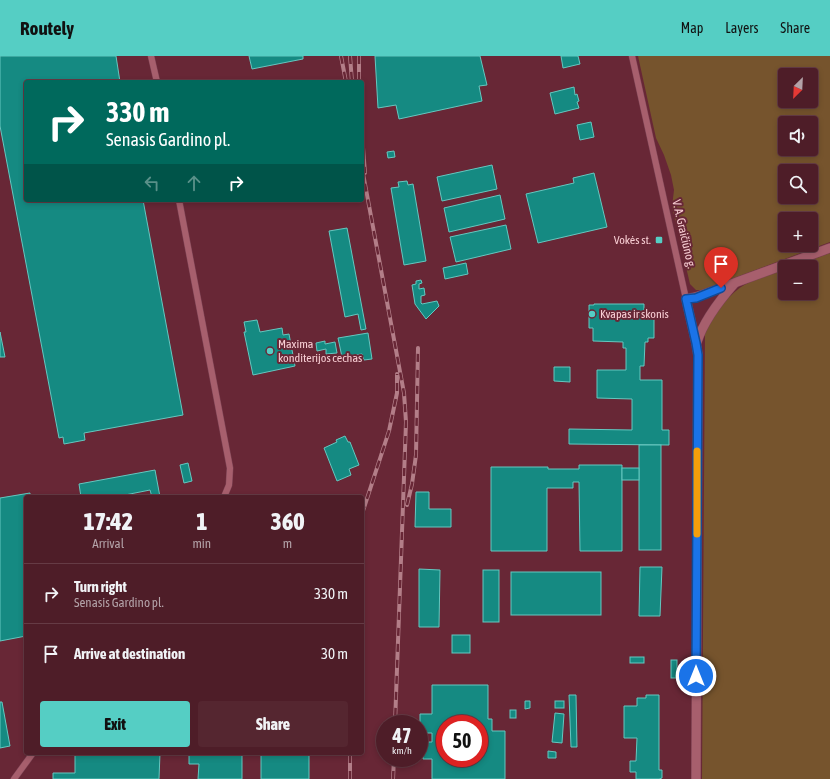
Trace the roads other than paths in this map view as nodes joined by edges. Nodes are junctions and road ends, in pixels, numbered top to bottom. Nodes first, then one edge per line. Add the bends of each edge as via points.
1 (152, 56) edge
2 (632, 56) edge
3 (157, 80) edge
4 (179, 202) edge
5 (830, 248) edge
6 (734, 283) junction
7 (686, 299) junction
8 (696, 343) junction
9 (225, 495) edge
10 (32, 755) edge
11 (14, 779) edge
12 (696, 779) edge

1 - 3 street
2 - 7 street, V. A. Graičiūno g.
4 - 9 street via 230,468 229,485
5 - 6 main road
6 - 7 main road via 696,298
6 - 8 main road via 705,322
7 - 8 main road, V. A. Graičiūno g.
8 - 12 main road, V. A. Graičiūno g.
10 - 11 street

